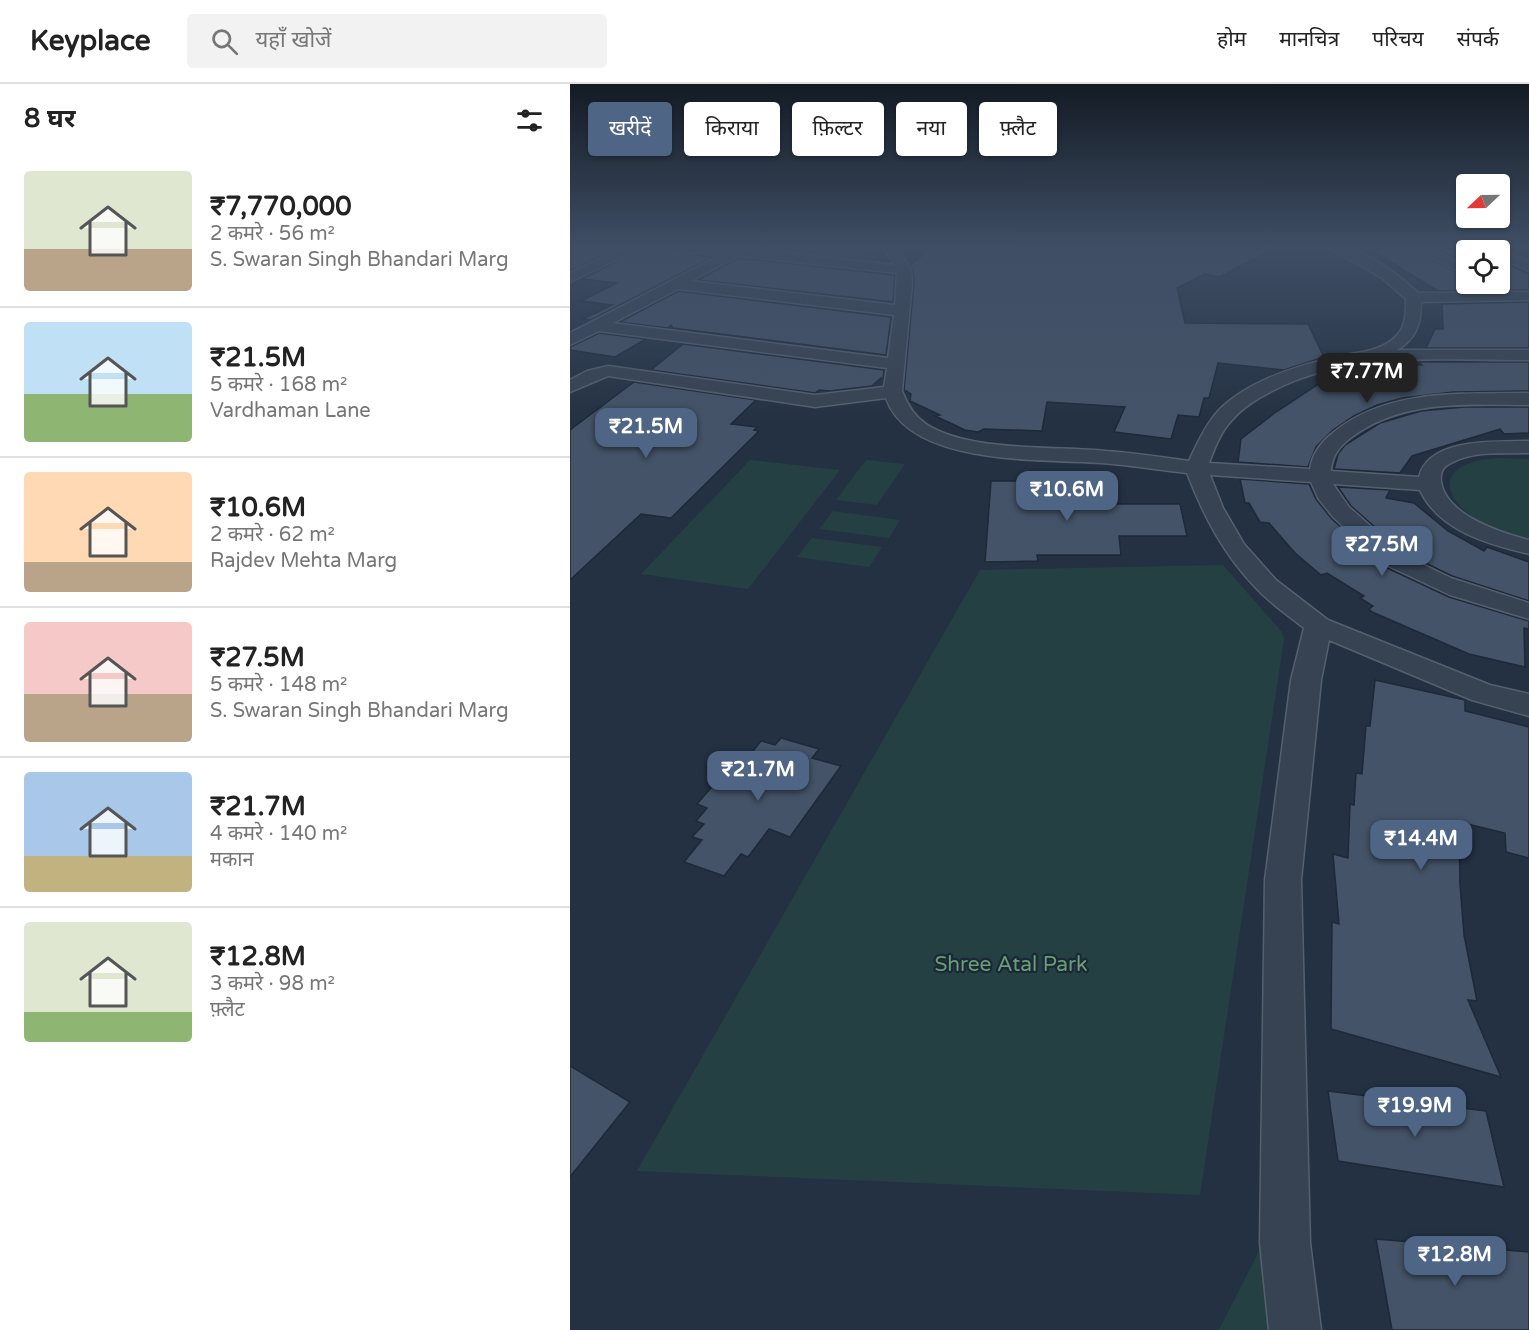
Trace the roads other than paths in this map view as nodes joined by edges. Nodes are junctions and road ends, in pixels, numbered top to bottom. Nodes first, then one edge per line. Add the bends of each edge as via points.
1 (634, 306) edge
2 (856, 306) edge
3 (903, 306) edge
4 (1414, 306) edge
5 (903, 312) junction
6 (597, 326) junction
7 (570, 340) edge
8 (1529, 355) edge
9 (1368, 357) junction
10 (896, 364) junction
11 (570, 387) edge
12 (893, 391) junction
13 (1529, 399) edge
14 (1529, 447) edge
15 (1196, 468) junction
16 (1320, 476) junction
17 (1429, 484) junction
18 (1529, 547) edge
19 (1529, 611) edge
20 (1318, 626) junction
21 (1529, 705) edge
22 (1295, 1330) edge

1 - 6 street
2 - 5 street
3 - 5 street
4 - 9 street via 1413,323 1406,337
5 - 10 street
6 - 7 street
6 - 10 street
8 - 9 street
9 - 15 street via 1297,374 1245,399 1227,414 1207,442
10 - 12 street
11 - 12 street via 608,372 814,401
12 - 15 street via 898,408 918,428 948,442
13 - 16 street via 1418,404 1393,409 1360,423 1328,448 1321,461
14 - 17 street via 1487,448 1448,456 1435,464
15 - 16 street
15 - 20 street via 1234,547 1267,585
16 - 17 street
16 - 19 street via 1341,513 1391,558 1462,592
17 - 18 street via 1439,502 1460,521 1493,537
20 - 21 street via 1482,693
20 - 22 street via 1306,680 1283,880 1285,1243

